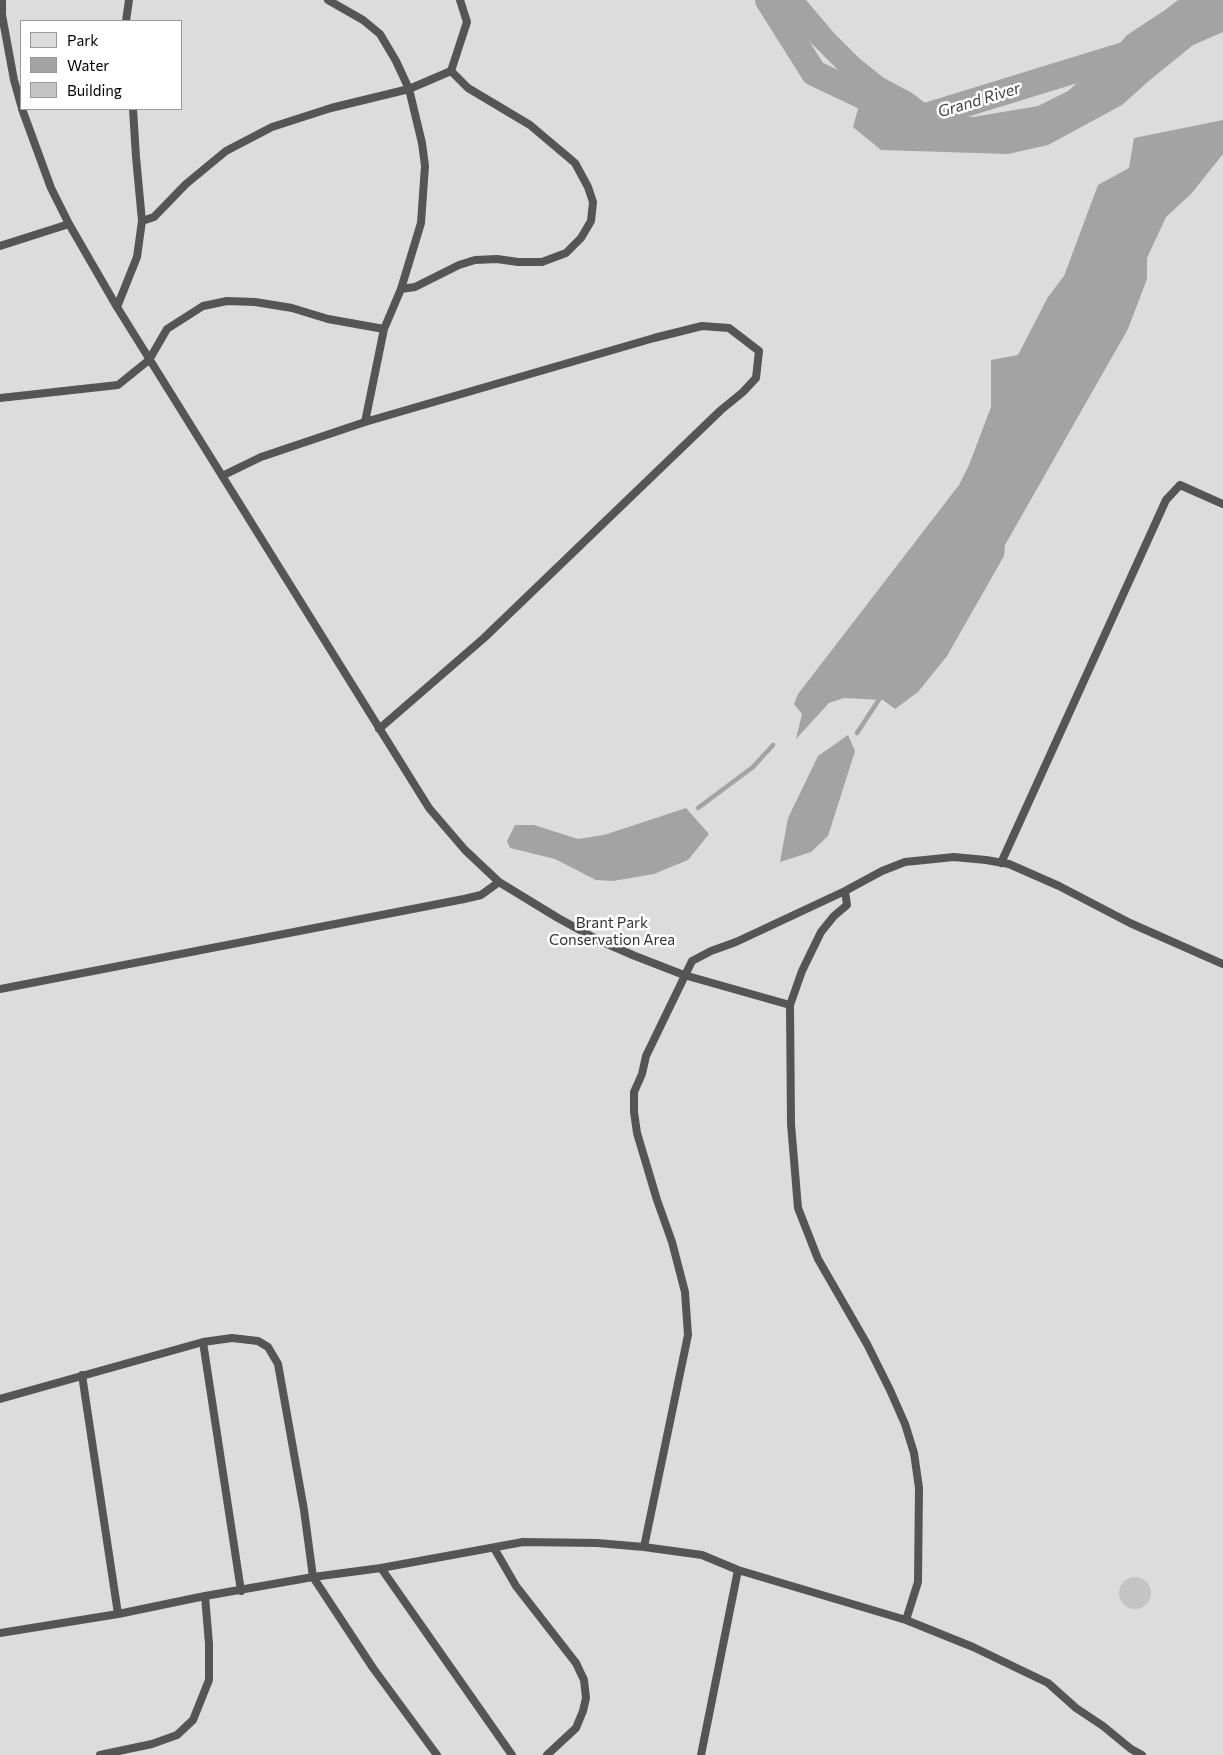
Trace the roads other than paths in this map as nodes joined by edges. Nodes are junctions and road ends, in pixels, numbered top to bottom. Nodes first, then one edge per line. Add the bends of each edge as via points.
1 (2, 0) edge
2 (128, 0) edge
3 (328, 0) edge
4 (460, 0) edge
5 (1, 15) edge
6 (126, 20) edge
7 (451, 71) junction
8 (410, 89) junction
9 (20, 100) edge
10 (23, 110) edge
11 (133, 110) edge
12 (142, 221) junction
13 (68, 224) junction
14 (0, 246) edge
15 (401, 289) junction
16 (117, 307) junction
17 (384, 329) junction
18 (149, 360) junction
19 (0, 398) edge
20 (365, 422) junction
21 (222, 476) junction
22 (1223, 504) edge
23 (379, 729) junction
24 (1001, 863) junction
25 (499, 882) junction
26 (845, 891) junction
27 (1223, 964) edge
28 (684, 975) junction
29 (0, 989) edge
30 (790, 1005) junction
31 (204, 1342) junction
32 (82, 1375) junction
33 (0, 1399) edge
34 (644, 1547) junction
35 (494, 1548) junction
36 (381, 1568) junction
37 (738, 1570) junction
38 (313, 1577) junction
39 (241, 1591) junction
40 (205, 1596) junction
41 (118, 1614) junction
42 (906, 1620) junction
43 (0, 1633) edge
44 (100, 1755) edge
45 (437, 1755) edge
46 (512, 1755) edge
47 (547, 1755) edge
48 (701, 1755) edge
49 (1142, 1755) edge

1 - 5 lane
2 - 6 lane
3 - 8 lane via 380,34
4 - 7 lane via 466,22
5 - 9 lane
7 - 8 lane
7 - 15 lane via 468,88 530,125 575,163 593,202 591,221 581,238 566,253 542,262 476,260 415,287
8 - 12 lane via 331,108 272,127 226,151 186,184 154,217
8 - 15 lane via 423,151 424,194 421,223
10 - 13 lane via 51,188
11 - 12 lane
12 - 16 lane via 137,258
13 - 14 lane
13 - 16 lane
15 - 17 lane
16 - 18 lane
17 - 18 lane via 328,319 292,308 227,301 203,306 167,329
17 - 20 lane
18 - 19 lane via 118,385
18 - 21 lane
20 - 21 lane via 262,456
20 - 23 lane via 702,326 729,328 759,350 756,378 743,392 484,638
21 - 23 lane
22 - 24 lane via 1180,485 1166,500
23 - 25 lane via 429,808 465,850
24 - 26 lane via 954,857 905,862
24 - 27 lane via 1059,886 1130,923
25 - 28 lane via 598,940
25 - 29 lane via 481,895 464,899
26 - 28 lane via 710,951 692,961
26 - 30 lane via 847,905 834,916 818,938 798,979
28 - 30 lane
28 - 34 lane via 646,1056 634,1092 638,1133 681,1277 688,1335
30 - 42 lane via 792,1124 798,1208 818,1259 890,1390 914,1453 919,1488 918,1582
31 - 32 lane
31 - 38 lane via 232,1338 258,1341 274,1355
31 - 39 lane
32 - 33 lane
32 - 41 lane
34 - 35 lane via 522,1542
34 - 37 lane via 702,1555
35 - 36 lane
35 - 47 lane via 516,1586 576,1663 584,1680 586,1698 576,1728
36 - 38 lane
36 - 46 lane
37 - 42 lane
37 - 48 lane
38 - 39 lane
38 - 45 lane via 373,1668
39 - 40 lane
40 - 41 lane
40 - 44 lane via 209,1680 193,1720 178,1735
41 - 43 lane
42 - 49 lane via 1048,1683 1076,1708

